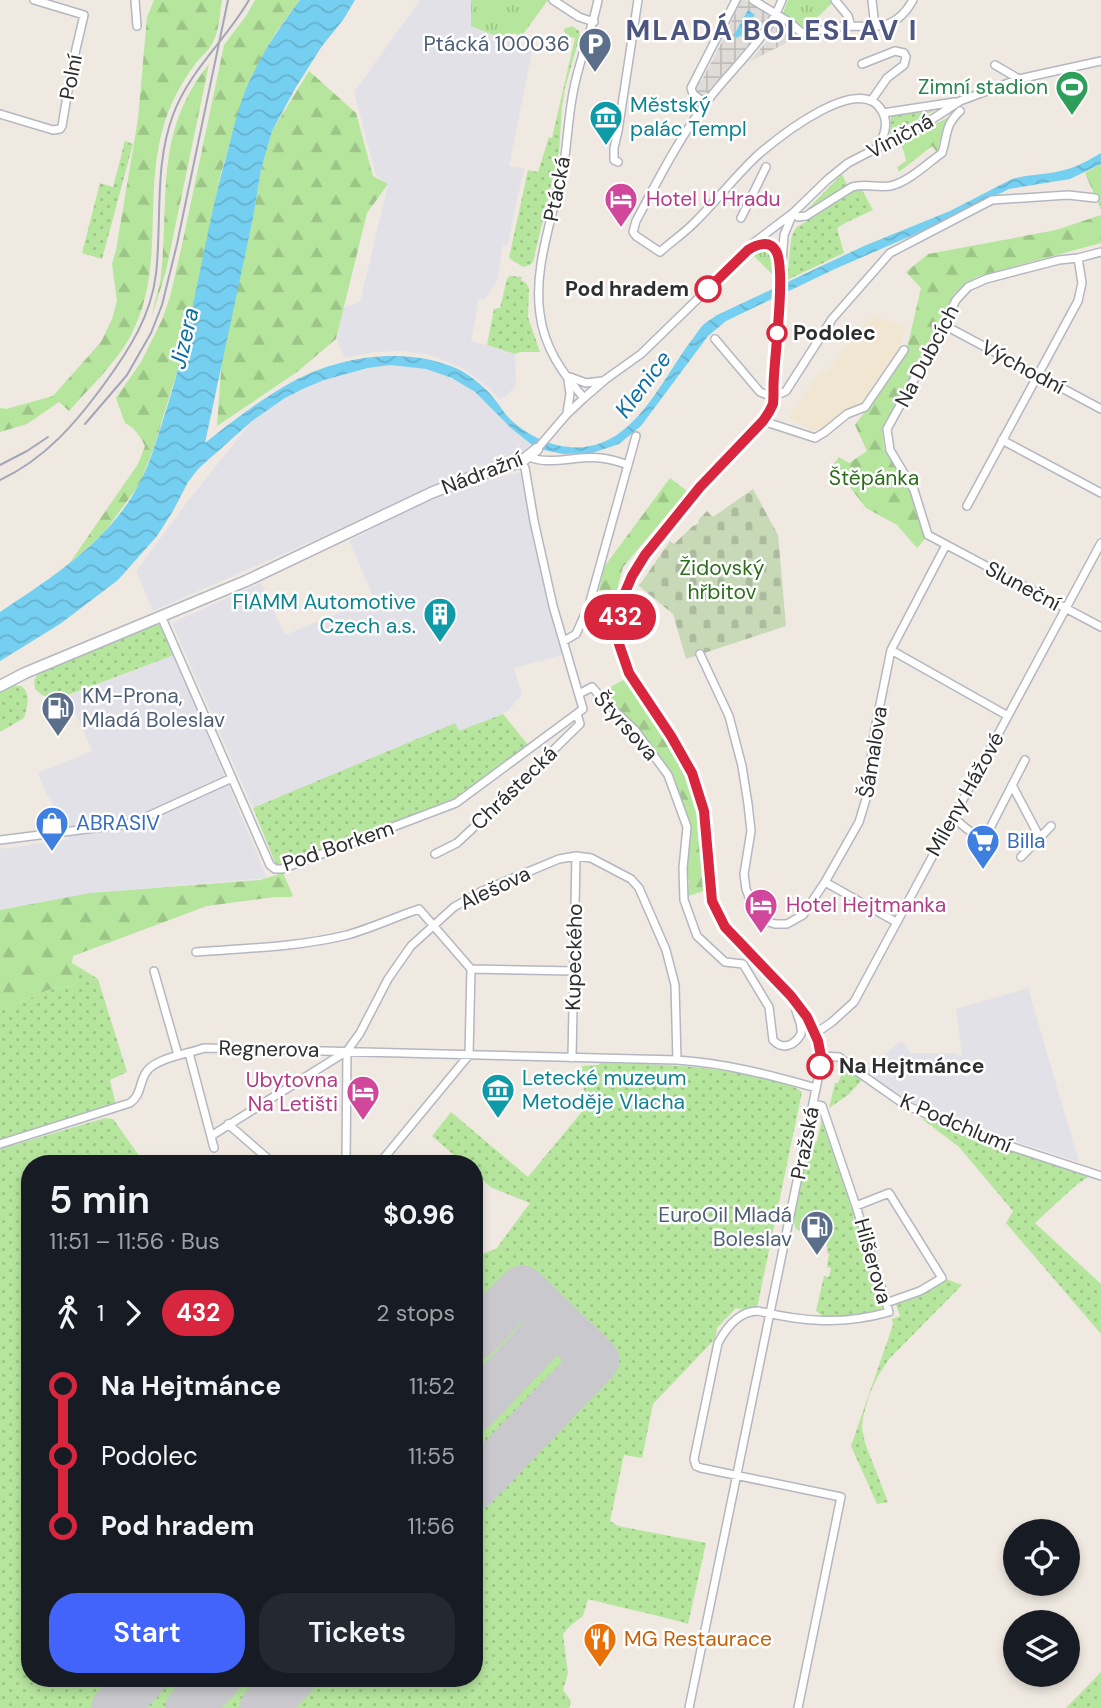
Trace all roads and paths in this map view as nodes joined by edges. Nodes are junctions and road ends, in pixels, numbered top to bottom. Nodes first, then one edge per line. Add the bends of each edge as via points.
1 (34, 0) edge
2 (135, 0) edge
3 (553, 0) edge
4 (598, 0) edge
5 (638, 0) edge
6 (736, 0) edge
7 (753, 0) edge
8 (782, 0) edge
9 (835, 0) edge
10 (872, 0) edge
11 (913, 0) edge
12 (777, 14) junction
13 (594, 22) junction
14 (137, 26) dead end
15 (851, 26) junction
16 (875, 27) junction
17 (1101, 61) edge
18 (862, 64) dead end
19 (995, 65) dead end
20 (1019, 79) junction
21 (871, 101) junction
22 (960, 101) junction
23 (705, 103) junction
24 (960, 111) dead end
25 (883, 113) junction
26 (0, 114) edge
27 (877, 146) junction
28 (618, 162) dead end
29 (766, 167) dead end
30 (1095, 198) dead end
31 (793, 213) junction
32 (741, 218) dead end
33 (770, 231) junction
34 (784, 238) junction
35 (771, 246) junction
36 (748, 250) junction
37 (1101, 252) edge
38 (1078, 258) junction
39 (781, 278) junction
40 (944, 326) junction
41 (715, 339) dead end
42 (904, 350) dead end
43 (566, 375) junction
44 (1037, 376) junction
45 (606, 379) junction
46 (773, 397) junction
47 (584, 398) junction
48 (1101, 409) edge
49 (567, 414) junction
50 (763, 421) junction
51 (636, 436) dead end
52 (1002, 440) junction
53 (529, 456) junction
54 (628, 465) junction
55 (1101, 494) edge
56 (967, 506) dead end
57 (1101, 543) edge
58 (946, 545) junction
59 (1065, 608) junction
60 (162, 616) junction
61 (1101, 627) edge
62 (564, 641) junction
63 (891, 650) junction
64 (700, 654) dead end
65 (0, 686) edge
66 (579, 694) junction
67 (580, 712) junction
68 (1008, 716) junction
69 (1026, 760) dead end
70 (232, 778) junction
71 (1012, 785) junction
72 (953, 817) junction
73 (1051, 826) dead end
74 (1040, 838) junction
75 (0, 840) edge
76 (435, 854) dead end
77 (576, 856) junction
78 (1021, 857) dead end
79 (825, 881) junction
80 (897, 922) junction
81 (432, 926) junction
82 (196, 952) dead end
83 (471, 969) junction
84 (154, 971) dead end
85 (574, 971) junction
86 (795, 1001) junction
87 (816, 1033) junction
88 (347, 1051) junction
89 (189, 1053) junction
90 (178, 1055) junction
91 (469, 1055) junction
92 (821, 1056) junction
93 (572, 1058) junction
94 (677, 1060) junction
95 (816, 1088) junction
96 (813, 1104) junction
97 (228, 1124) junction
98 (211, 1136) junction
99 (0, 1144) edge
100 (214, 1148) dead end
101 (264, 1155) edge
102 (346, 1155) edge
103 (386, 1155) edge
104 (1101, 1176) edge
105 (856, 1206) junction
106 (886, 1303) junction
107 (770, 1318) junction
108 (737, 1476) junction
109 (688, 1708) edge
110 (798, 1708) edge

1 - 26 street, Polní via 84,15 62,127 53,130
2 - 14 street
3 - 13 street
4 - 13 street, Ptácká
5 - 28 street via 614,148
6 - 23 street via 691,88
7 - 12 street
8 - 12 street
9 - 15 street
10 - 16 street
11 - 16 street via 898,20
12 - 15 street via 802,33
12 - 23 street
13 - 43 street, Ptácká via 568,117 565,157 538,289 548,348
15 - 16 street
17 - 20 street, Viničná
18 - 21 street via 895,51 906,57
19 - 20 street
20 - 22 street, Viničná
21 - 23 street via 842,101 785,132 660,252 636,236 636,221
21 - 25 street
22 - 25 street
22 - 27 street, Viničná
24 - 31 street via 947,129 942,153 900,183 852,187 806,216
25 - 27 street via 886,127
27 - 31 street, Viničná via 848,163
29 - 32 street
30 - 46 street via 1068,195 992,200 890,253 832,319 786,391
31 - 33 street, Viničná
31 - 34 street, Viničná
33 - 34 street via 780,230
33 - 35 street via 766,239
33 - 36 street, Nádražní
34 - 35 street via 779,247
34 - 39 street, Pražská
35 - 36 street, Nádražní via 761,244
35 - 39 street, Pražská via 779,259
36 - 45 street, Nádražní via 641,354
37 - 38 street, Na Dubcích
38 - 40 street, Na Dubcích via 976,283 956,300
38 - 44 street via 1082,283 1078,301
39 - 46 street, Pražská
40 - 44 street, Východní
40 - 58 street, Na Dubcích via 887,429 890,450 914,490 928,535
41 - 46 street via 760,392
42 - 50 street via 865,407 847,414 815,438
43 - 45 street via 586,383
43 - 47 street, Ptácká
43 - 49 street, Ptácká via 570,394
44 - 48 street, Východní
44 - 52 street
45 - 47 street, Nádražní
46 - 50 street, Pražská
47 - 49 street, Nádražní
49 - 53 street, Nádražní
50 - 86 street, Pražská via 700,487 645,555 624,595 618,627 629,673 692,773 704,811 712,901 725,927
51 - 54 street
52 - 55 street
52 - 56 street
53 - 54 street via 547,462 601,458
53 - 60 street, Nádražní via 431,493
53 - 62 street, Štyrsova via 525,468 534,521
54 - 62 street via 589,605 576,634
57 - 59 street, Mileny Hážové
58 - 59 street, Sluneční
58 - 63 street, Šámalova
59 - 61 street, Sluneční
59 - 68 street, Mileny Hážové
60 - 65 street, Nádražní
60 - 70 street
62 - 66 street, Štyrsova
63 - 68 street
63 - 79 street, Šámalova via 866,799 859,822
64 - 79 street, Šámalova via 729,716 742,766 751,831 744,874 755,913 760,919 787,924 803,915
66 - 67 street, Štyrsova
66 - 86 street, Štyrsova via 592,687 635,730 668,775 687,827 684,900 697,936 724,962 743,964 769,1007 773,1040 778,1045 791,1045 802,1034
67 - 70 street, Pod Borkem via 456,803 282,869 270,865
67 - 76 street, Chrástecká via 580,724 558,746 457,843
68 - 72 street, Mileny Hážové
69 - 71 street
70 - 75 street via 127,824
71 - 72 street via 987,834 976,835
71 - 74 street
72 - 80 street, Mileny Hážové
73 - 74 street
74 - 78 street
77 - 81 street, Alešova via 482,891
77 - 85 street, Kupeckého
77 - 94 street via 591,858 639,888 666,950 675,985
79 - 80 street
80 - 87 street, Mileny Hážové via 854,1002
81 - 82 street via 419,909 314,942
81 - 83 street
81 - 88 street, Alešova via 388,979
83 - 85 street
83 - 91 street
84 - 90 street
85 - 93 street, Kupeckého
86 - 87 street, Pražská
87 - 92 street, Pražská
88 - 89 street, Regnerova via 204,1048
88 - 91 street, Regnerova
88 - 97 street, Regnerova
88 - 102 street
89 - 90 street, Regnerova
89 - 98 street
90 - 99 street, Regnerova via 152,1065 138,1098 131,1103
91 - 93 street, Regnerova
91 - 103 street
92 - 95 street, Pražská
92 - 104 street, K Podchlumí via 839,1057 905,1105 982,1138
93 - 94 street, Regnerova
94 - 95 street, Regnerova via 760,1073
95 - 96 street, Pražská
96 - 105 street, Hilšerova via 822,1106
96 - 107 street, Pražská
97 - 98 street, Regnerova
97 - 101 street
98 - 100 street
105 - 106 street, Hilšerova
105 - 106 street via 889,1193 942,1278
106 - 107 street, Hilšerova via 889,1312 848,1321
107 - 108 street, Pražská
107 - 108 street via 758,1311 744,1313 723,1334 694,1454 698,1467
108 - 109 street, Pražská
108 - 110 street via 841,1497

